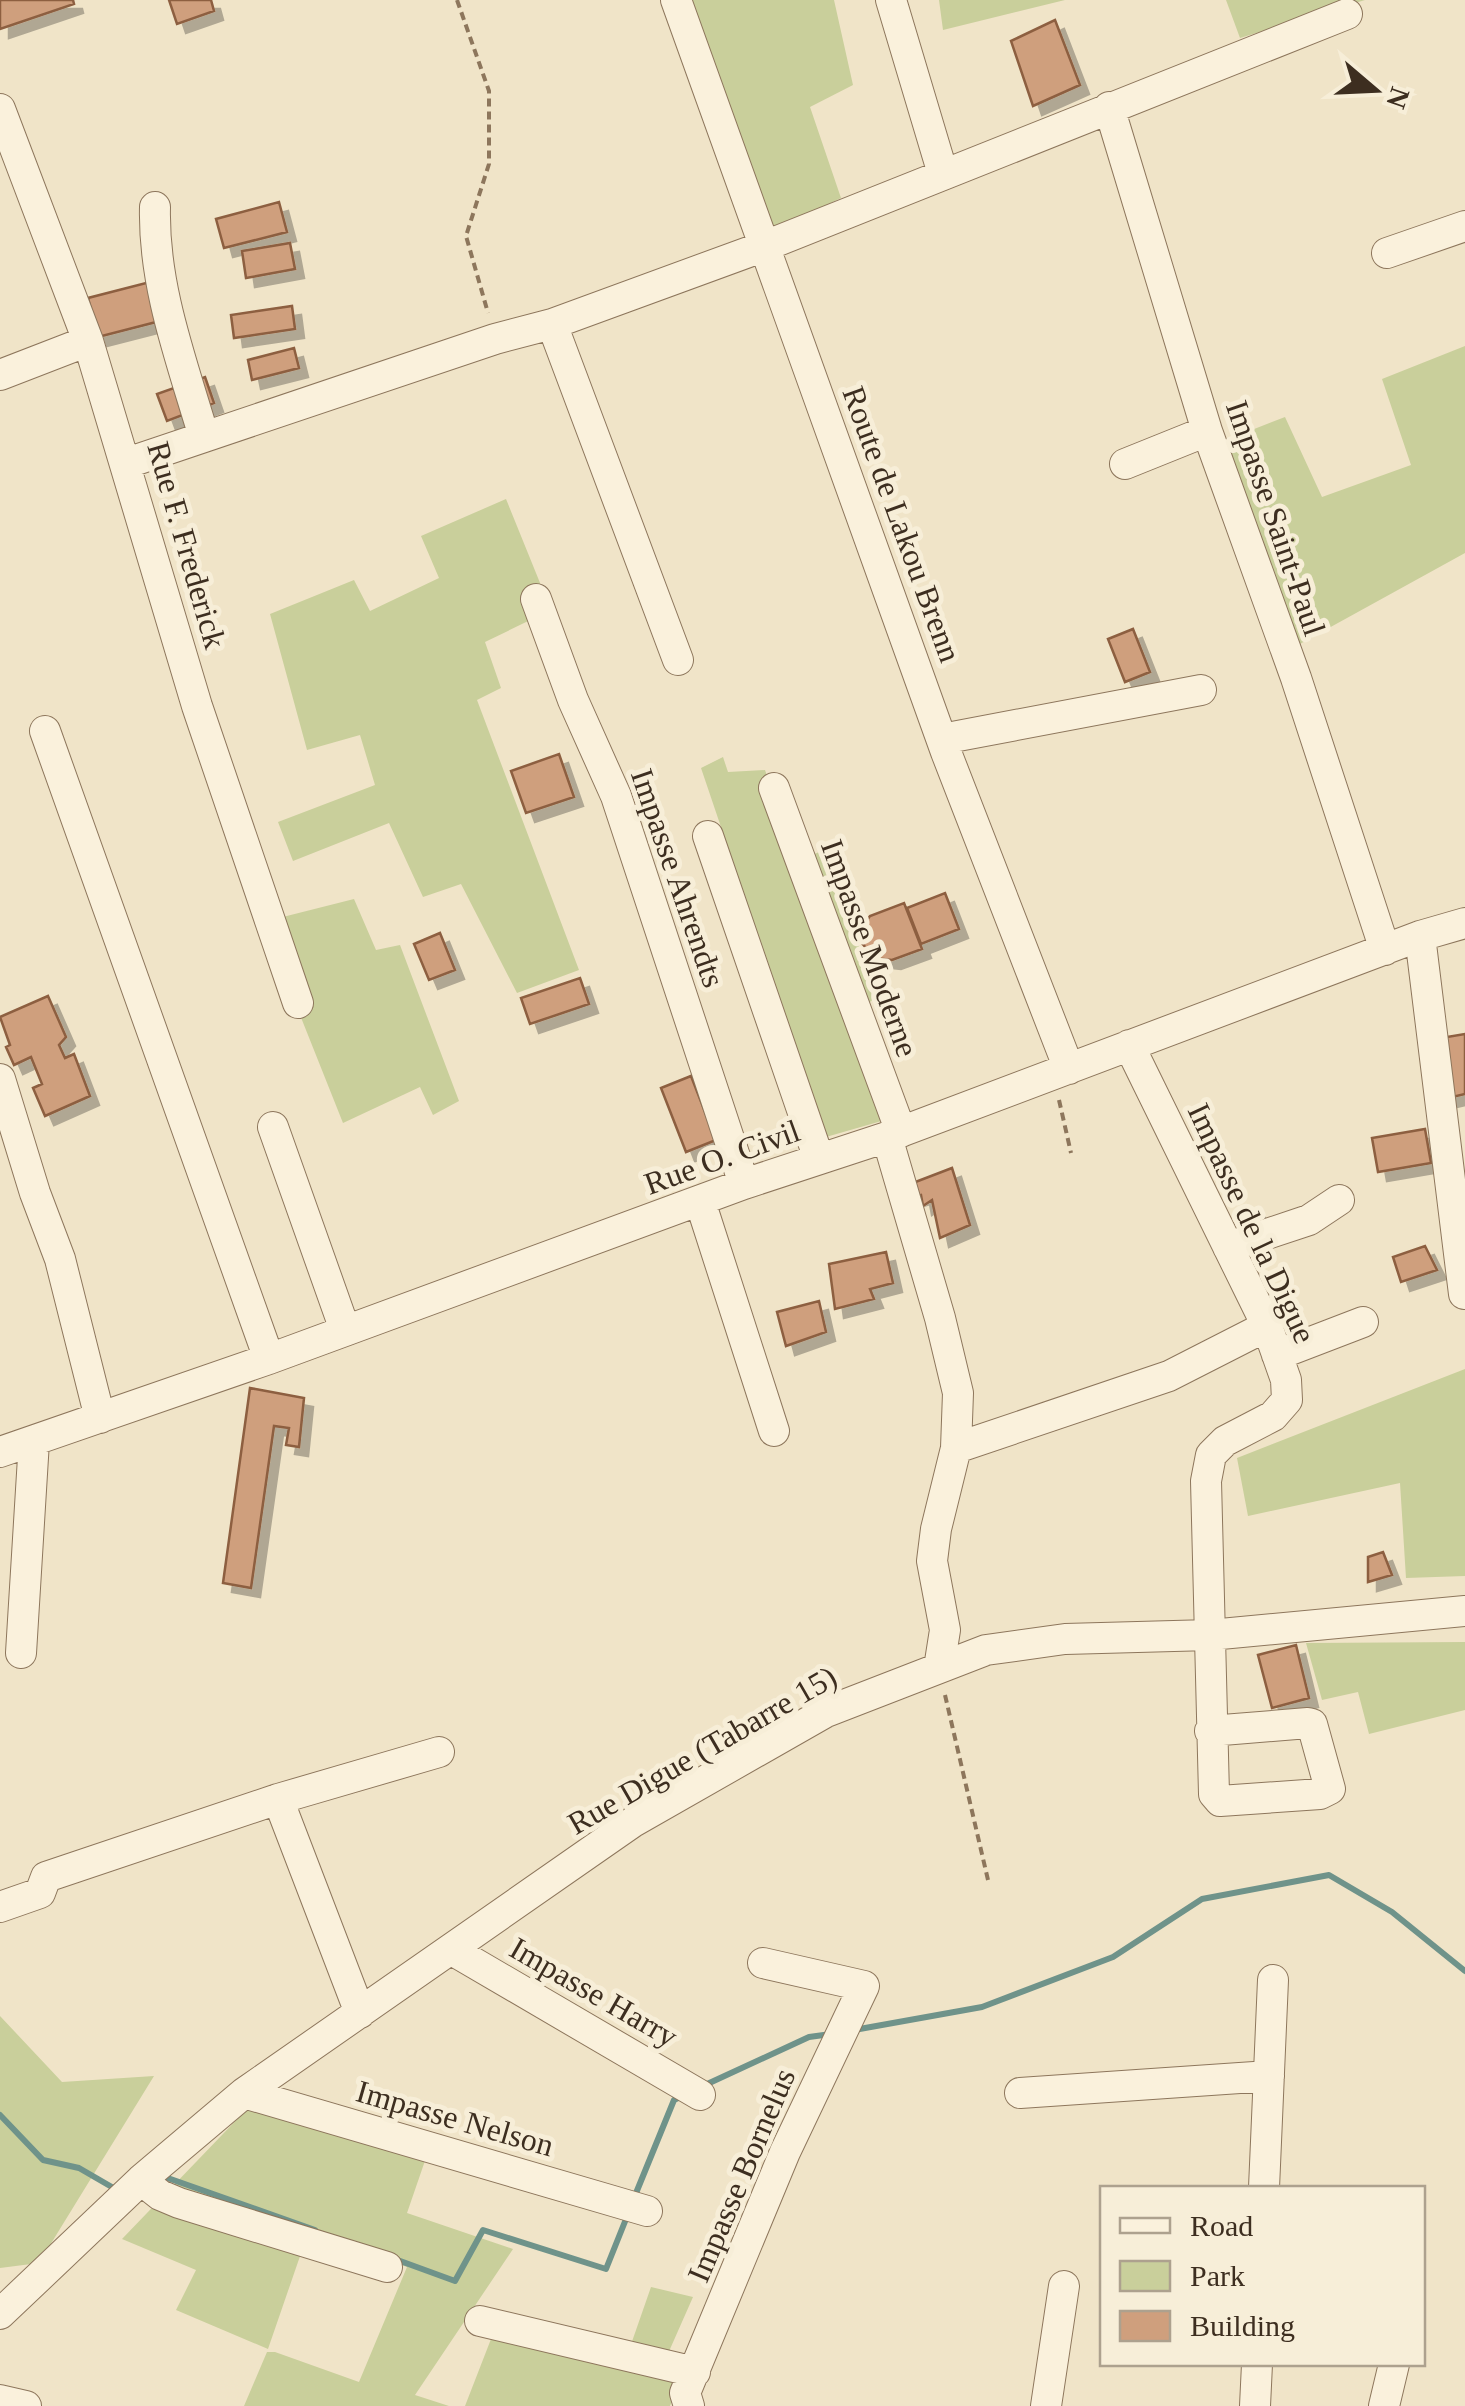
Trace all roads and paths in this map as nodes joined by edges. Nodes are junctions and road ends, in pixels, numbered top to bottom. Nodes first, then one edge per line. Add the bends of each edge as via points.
1 (457, 0) edge
2 (676, 0) edge
3 (891, 0) edge
4 (1347, 14) dead end
5 (1110, 107) junction
6 (0, 109) edge
7 (943, 174) junction
8 (154, 207) dead end
9 (1465, 226) edge
10 (765, 246) junction
11 (1387, 253) dead end
12 (552, 324) junction
13 (495, 338) junction
14 (88, 340) junction
15 (0, 375) edge
16 (1207, 431) junction
17 (204, 437) junction
18 (127, 463) junction
19 (1126, 464) dead end
20 (536, 598) dead end
21 (678, 660) dead end
22 (1201, 690) dead end
23 (45, 732) dead end
24 (942, 740) junction
25 (774, 788) dead end
26 (708, 836) dead end
27 (1465, 923) edge
28 (1420, 936) junction
29 (1384, 950) junction
30 (298, 1003) dead end
31 (1129, 1045) junction
32 (1061, 1072) junction
33 (0, 1080) edge
34 (273, 1127) dead end
35 (894, 1134) junction
36 (1071, 1153) dead end
37 (818, 1159) junction
38 (744, 1184) junction
39 (1339, 1200) dead end
40 (700, 1202) junction
41 (1459, 1224) edge
42 (1228, 1247) junction
43 (1464, 1294) edge
44 (1363, 1322) dead end
45 (346, 1330) junction
46 (1272, 1341) junction
47 (269, 1358) junction
48 (100, 1418) junction
49 (774, 1431) dead end
50 (34, 1441) junction
51 (956, 1448) junction
52 (0, 1452) edge
53 (1465, 1611) edge
54 (1210, 1635) junction
55 (21, 1653) dead end
56 (939, 1668) junction
57 (1210, 1731) dead end
58 (439, 1752) dead end
59 (278, 1799) junction
60 (988, 1880) dead end
61 (0, 1907) edge
62 (452, 1950) junction
63 (763, 1963) dead end
64 (1273, 1980) dead end
65 (360, 2013) junction
66 (1269, 2076) junction
67 (1020, 2093) dead end
68 (244, 2094) junction
69 (700, 2095) dead end
70 (149, 2174) junction
71 (1264, 2186) edge
72 (647, 2211) dead end
73 (387, 2267) dead end
74 (1064, 2286) dead end
75 (0, 2314) edge
76 (480, 2321) dead end
77 (1256, 2366) edge
78 (1394, 2366) edge
79 (690, 2391) edge
80 (0, 2400) edge
81 (26, 2406) edge
82 (1046, 2406) edge
83 (1255, 2406) edge
84 (1384, 2406) edge

1 - 13 path via 489,90 489,164 466,236
2 - 10 street, Route de Lakou Brenn
3 - 7 street
4 - 5 street
5 - 7 street
5 - 16 street, Impasse Saint-Paul
6 - 14 street, Rue F. Frederick
7 - 10 street
8 - 17 street via 160,286
9 - 11 street
10 - 12 street
10 - 24 street, Route de Lakou Brenn
12 - 13 street
12 - 21 street
13 - 17 street
14 - 15 street
14 - 18 street, Rue F. Frederick
16 - 19 street
16 - 29 street, Impasse Saint-Paul
17 - 18 street
18 - 30 street, Rue F. Frederick via 197,706
20 - 38 street, Impasse Ahrendts via 616,796
22 - 24 street
23 - 47 street
24 - 32 street, Route de Lakou Brenn
25 - 35 street, Impasse Moderne
26 - 37 street
27 - 28 street, Rue O. Civil
28 - 29 street, Rue O. Civil
28 - 41 street
29 - 31 street, Rue O. Civil
31 - 32 street, Rue O. Civil
31 - 42 street, Impasse de la Digue
32 - 35 street, Rue O. Civil
32 - 36 path
33 - 48 street via 60,1260
34 - 45 street
35 - 37 street, Rue O. Civil
35 - 51 street, Impasse Moderne via 958,1392
37 - 38 street, Rue O. Civil
38 - 40 street, Rue O. Civil
39 - 42 street via 1310,1220
40 - 45 street, Rue O. Civil
40 - 49 street
41 - 43 street
42 - 46 street, Impasse de la Digue
44 - 46 street
45 - 47 street, Rue O. Civil
46 - 51 street
46 - 54 street, Impasse de la Digue via 1287,1400 1211,1454
47 - 48 street, Rue O. Civil
48 - 50 street, Rue O. Civil
50 - 52 street, Rue O. Civil
50 - 55 street
51 - 56 street, Impasse Moderne via 932,1561 945,1630
53 - 54 street, Rue Digue (Tabarre 15)
54 - 56 street, Rue Digue (Tabarre 15) via 1064,1640 986,1650
54 - 57 street
56 - 60 path
56 - 62 street, Rue Digue (Tabarre 15) via 826,1712 633,1822
58 - 59 street
59 - 61 street via 46,1877 40,1893
59 - 65 street
62 - 65 street, Rue Digue (Tabarre 15)
62 - 69 street, Impasse Harry
63 - 79 street, Impasse Bornelus via 864,1986 785,2152
64 - 66 street
65 - 68 street, Rue Digue (Tabarre 15)
66 - 67 street
66 - 71 street
68 - 70 street, Rue Digue (Tabarre 15)
68 - 72 street, Impasse Nelson
70 - 73 street via 160,2195 179,2203
70 - 75 street, Rue Digue (Tabarre 15)
74 - 82 street
76 - 79 street
77 - 83 street
78 - 84 street
80 - 81 street

